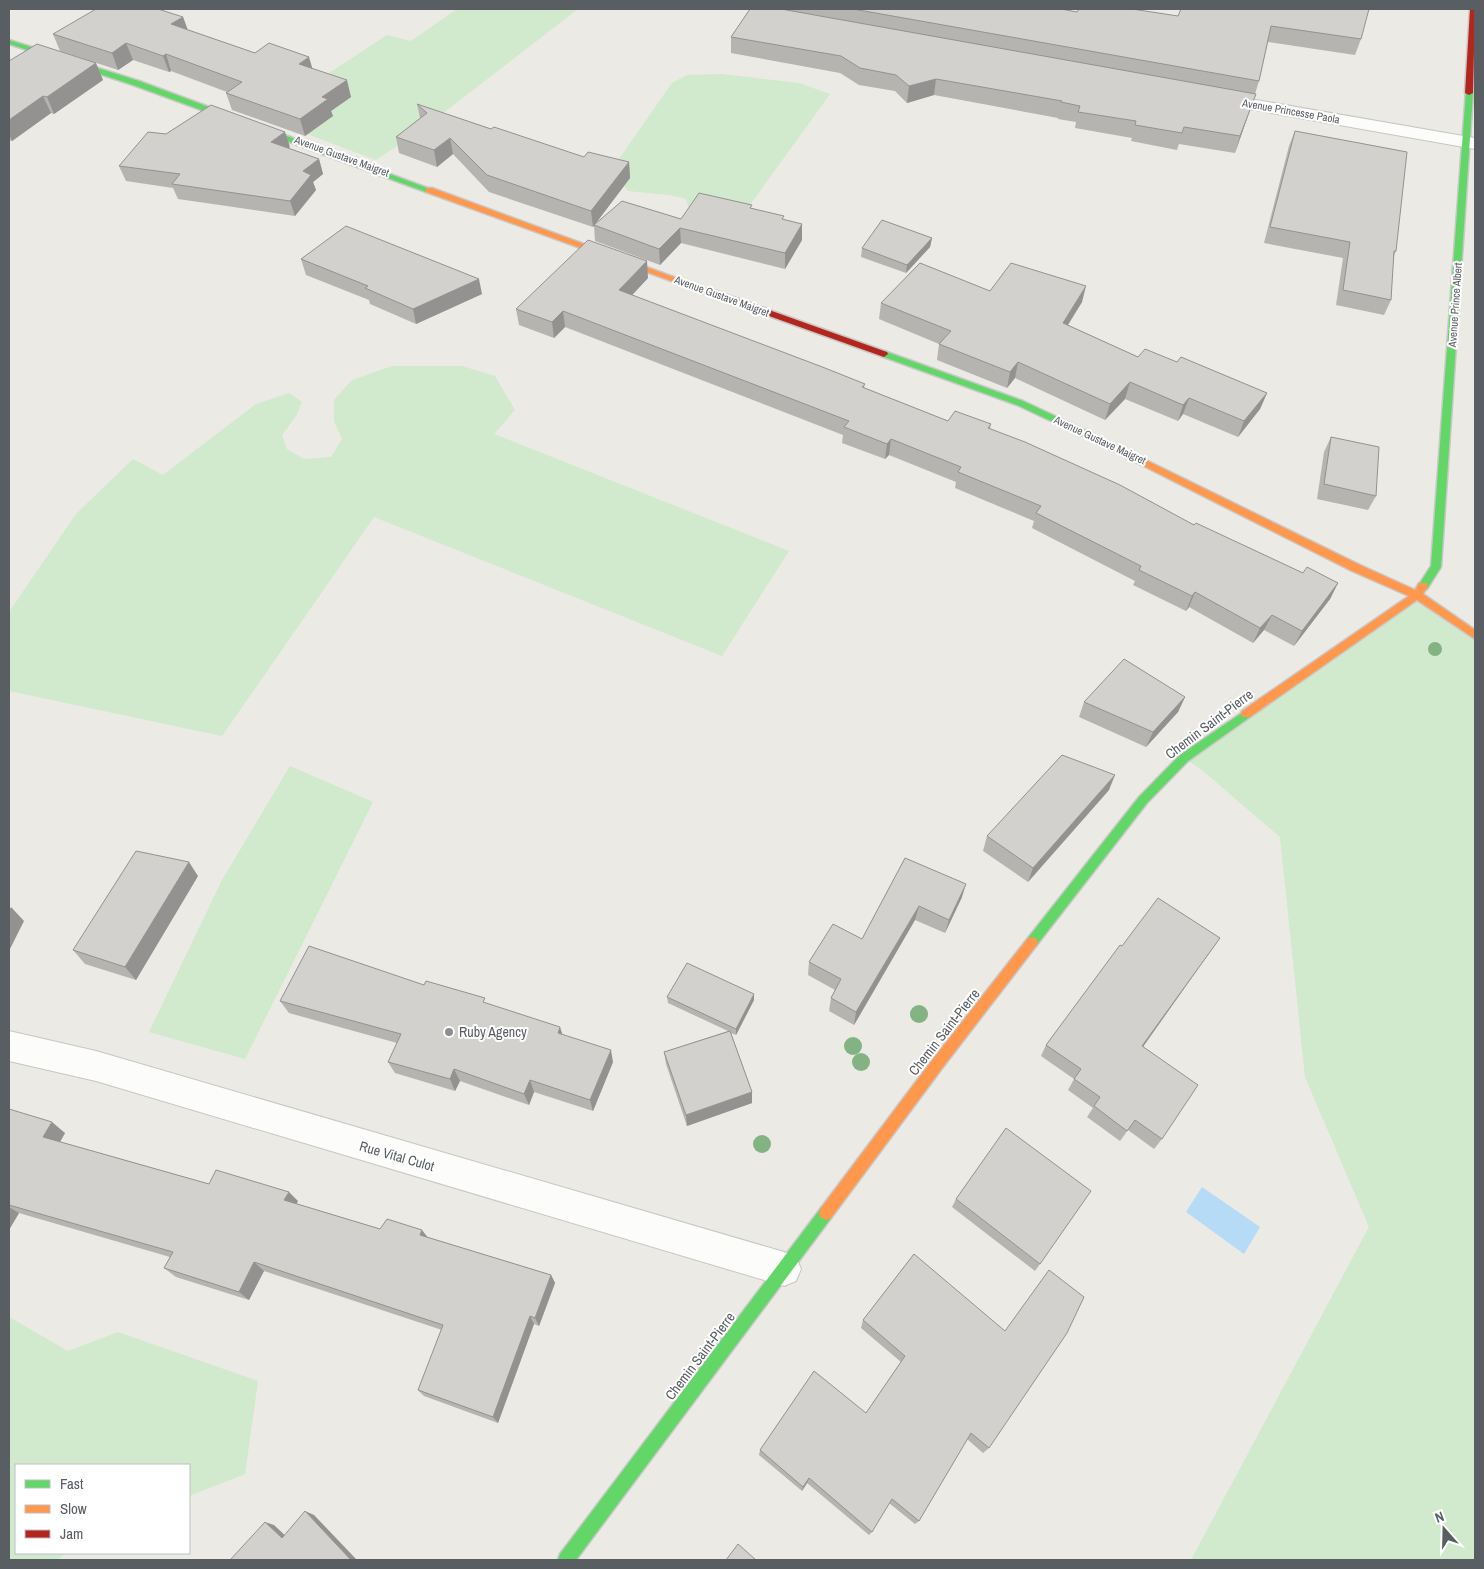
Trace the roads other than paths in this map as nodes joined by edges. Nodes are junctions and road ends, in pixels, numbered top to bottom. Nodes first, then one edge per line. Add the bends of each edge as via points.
1 (1473, 9) edge
2 (9, 42) edge
3 (1202, 95) edge
4 (1471, 144) edge
5 (1416, 595) junction
6 (1475, 635) edge
7 (9, 1046) edge
8 (784, 1269) junction
9 (566, 1560) edge

1 - 4 street, Avenue Prince Albert
2 - 5 street, Avenue Gustave Maigret via 146,86 1020,403
3 - 4 street, Avenue Princesse Paola
4 - 5 street, Avenue Prince Albert via 1436,567
5 - 6 street, Avenue Gustave Maigret
5 - 8 street, Chemin Saint-Pierre via 1184,758 1143,800
7 - 8 street, Rue Vital Culot via 96,1066
8 - 9 street, Chemin Saint-Pierre

